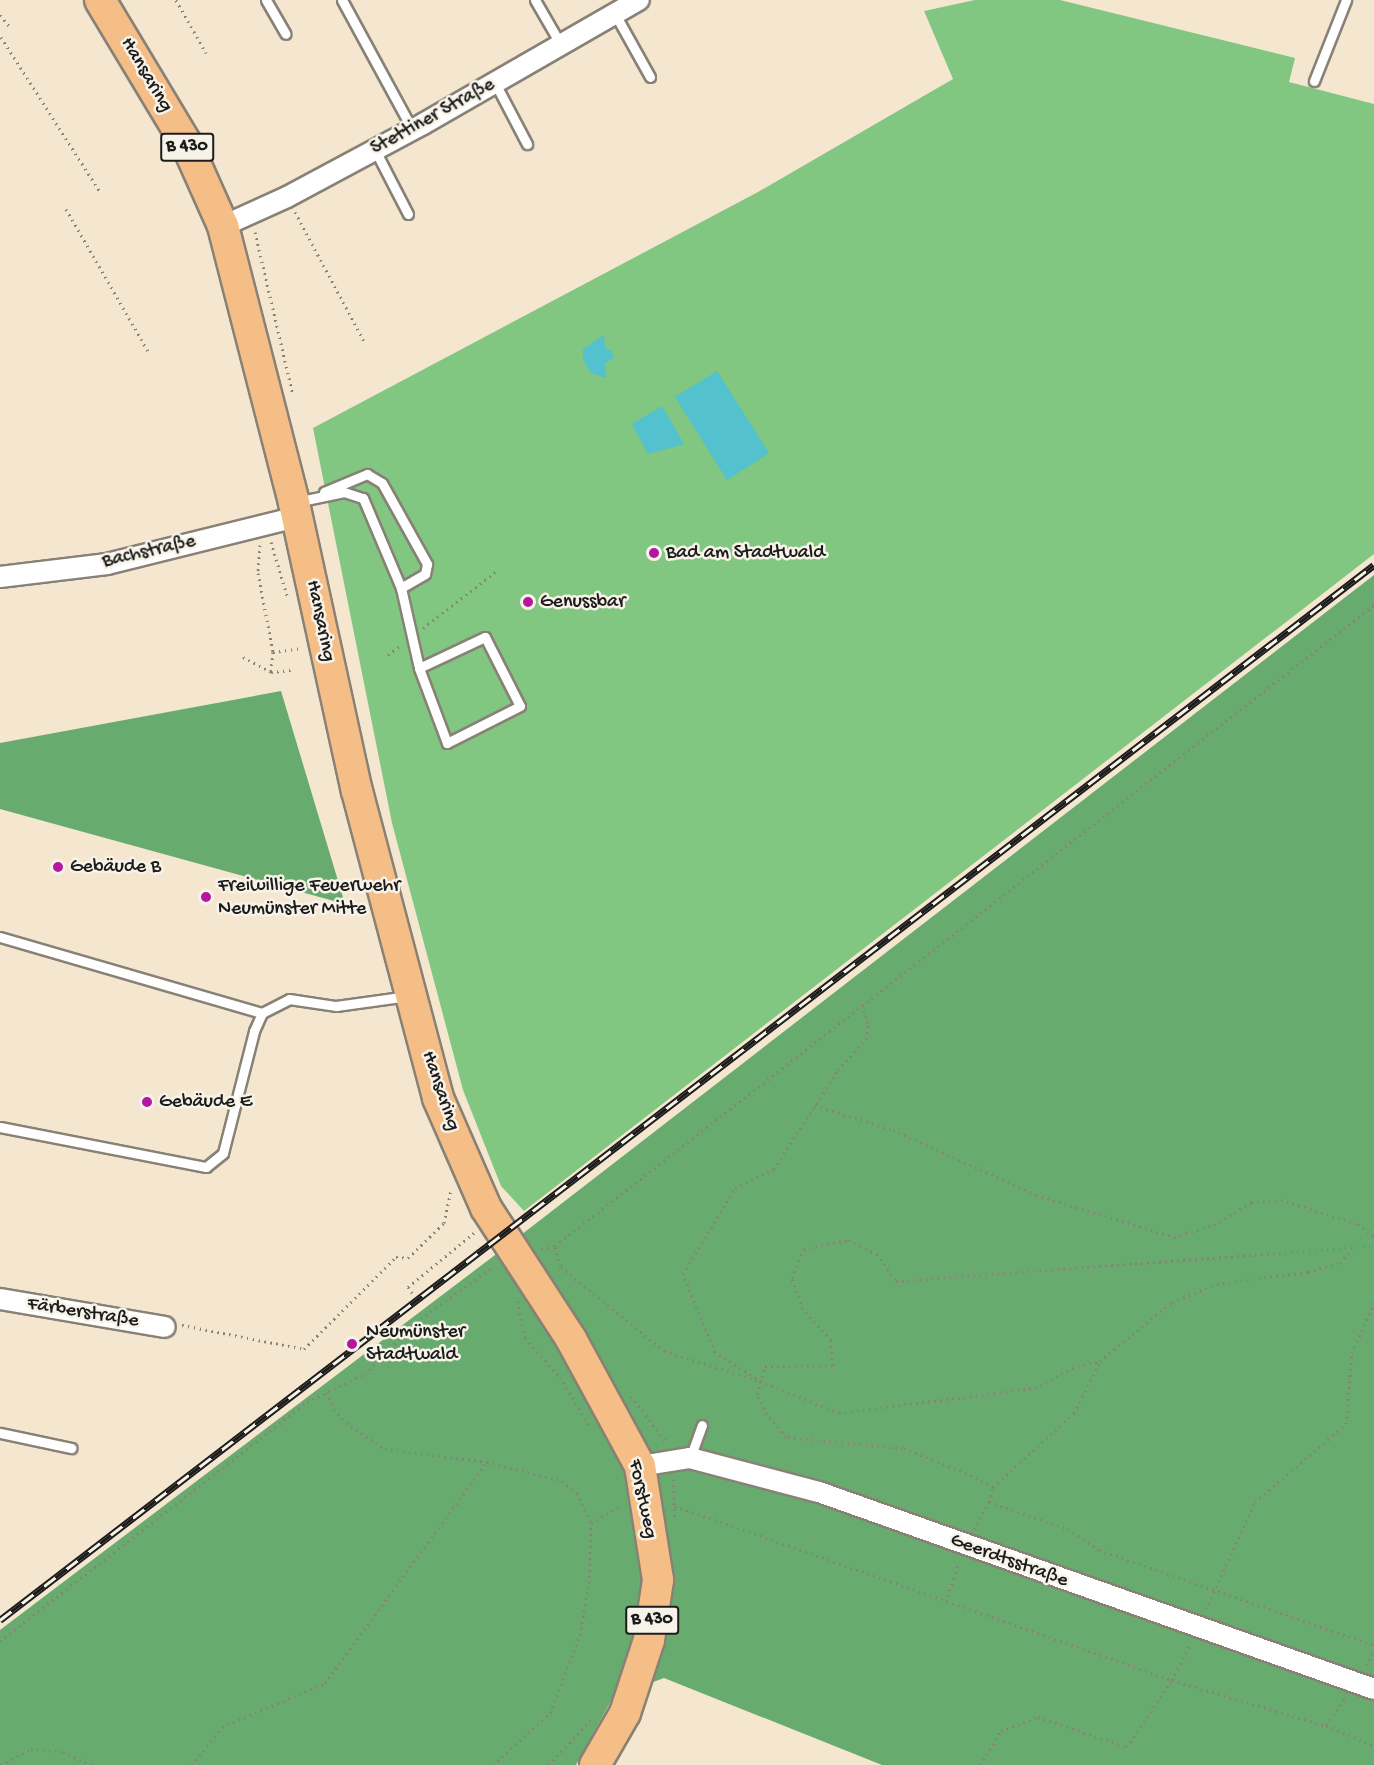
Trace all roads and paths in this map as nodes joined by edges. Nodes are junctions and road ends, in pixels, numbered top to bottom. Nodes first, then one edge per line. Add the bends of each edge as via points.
1 (100, 0) edge
2 (176, 0) edge
3 (266, 0) edge
4 (342, 0) edge
5 (535, 0) edge
6 (639, 0) edge
7 (1346, 0) edge
8 (615, 14) junction
9 (0, 15) edge
10 (11, 28) dead end
11 (286, 34) dead end
12 (1, 37) edge
13 (561, 45) junction
14 (206, 53) dead end
15 (650, 77) dead end
16 (1314, 81) dead end
17 (495, 83) junction
18 (412, 129) junction
19 (527, 144) dead end
20 (375, 150) junction
21 (99, 190) dead end
22 (287, 197) junction
23 (66, 209) dead end
24 (408, 214) dead end
25 (236, 221) junction
26 (364, 341) dead end
27 (149, 353) dead end
28 (294, 399) dead end
29 (302, 505) junction
30 (262, 525) junction
31 (498, 570) dead end
32 (0, 577) edge
33 (401, 588) junction
34 (1374, 605) edge
35 (413, 635) junction
36 (301, 648) dead end
37 (273, 652) junction
38 (388, 655) dead end
39 (243, 657) dead end
40 (419, 668) junction
41 (291, 670) dead end
42 (271, 672) junction
43 (0, 937) edge
44 (411, 996) junction
45 (862, 1007) junction
46 (262, 1013) junction
47 (815, 1105) junction
48 (0, 1126) edge
49 (454, 1180) dead end
50 (478, 1230) dead end
51 (1374, 1236) edge
52 (555, 1246) junction
53 (1374, 1246) edge
54 (1354, 1248) junction
55 (514, 1252) junction
56 (412, 1293) dead end
57 (0, 1299) edge
58 (1374, 1303) edge
59 (165, 1327) joint
60 (1100, 1361) junction
61 (760, 1381) junction
62 (625, 1387) dead end
63 (327, 1392) junction
64 (702, 1425) dead end
65 (0, 1433) edge
66 (71, 1448) dead end
67 (680, 1458) junction
68 (487, 1462) junction
69 (640, 1466) junction
70 (993, 1487) junction
71 (989, 1502) junction
72 (661, 1505) junction
73 (591, 1523) junction
74 (673, 1529) dead end
75 (965, 1545) junction
76 (1215, 1588) junction
77 (946, 1602) junction
78 (1198, 1628) junction
79 (0, 1641) edge
80 (1374, 1645) edge
81 (1172, 1680) junction
82 (1374, 1689) edge
83 (1374, 1746) edge
84 (1, 1765) edge
85 (92, 1765) edge
86 (192, 1765) edge
87 (493, 1765) edge
88 (595, 1765) edge
89 (980, 1765) edge

1 - 25 main road, Hansaring / B 430
2 - 14 path
3 - 11 lane
4 - 18 lane
5 - 13 lane
6 - 8 street, Stettiner Straße
7 - 16 lane
8 - 13 street, Stettiner Straße
8 - 15 lane
9 - 10 path
12 - 21 path
13 - 17 street, Stettiner Straße
17 - 18 street, Stettiner Straße
17 - 19 lane
18 - 20 street, Stettiner Straße
20 - 22 street, Stettiner Straße
20 - 24 lane
22 - 25 street, Stettiner Straße
22 - 26 path
23 - 27 path
25 - 28 path via 262,253
25 - 29 main road, Hansaring / B 430
29 - 30 street, Bachstraße
29 - 33 lane via 344,492 363,498
29 - 33 lane via 359,475 377,478 427,564 425,574
29 - 44 main road, Hansaring / B 430 via 357,791
30 - 32 street, Bachstraße via 107,564
30 - 37 path via 258,573
31 - 35 path
33 - 35 lane
34 - 45 path
35 - 38 path
35 - 40 lane
36 - 37 path
37 - 42 path
39 - 42 path
40 - 40 lane via 485,637 520,706 447,743
41 - 42 path
43 - 46 lane
44 - 46 lane via 336,1006 289,999
44 - 55 main road, Hansaring / B 430 via 438,1098 486,1208
45 - 47 path via 868,1023 866,1039 838,1070
45 - 52 path
46 - 48 lane via 223,1153 206,1167
47 - 51 path via 893,1130 1036,1195 1174,1237 1214,1225 1251,1202 1281,1200 1358,1224
47 - 61 path via 774,1169 735,1188 683,1274 715,1352
49 - 59 path via 444,1223 408,1258 396,1257 304,1349 176,1324
50 - 56 path via 408,1287
52 - 55 path
52 - 61 path via 561,1267 664,1351
53 - 54 path
54 - 60 path via 1340,1263 1308,1272 1217,1284 1172,1302
54 - 61 path via 896,1281 877,1254 849,1240 804,1249 792,1278 803,1309 831,1340 833,1365 765,1366
55 - 63 path via 416,1322 364,1374
55 - 69 main road, Forstweg / B 430 via 589,1368
57 - 59 street, Färberstraße
58 - 76 path via 1352,1353 1346,1424 1255,1502
60 - 61 path via 1072,1368 1035,1388 839,1413
60 - 70 path via 1074,1413
61 - 70 path via 757,1394 786,1437 903,1448
62 - 67 path
63 - 68 path via 346,1423 385,1449
63 - 79 path via 307,1402
64 - 67 lane
65 - 66 lane
67 - 69 street, Geerdtsstraße
67 - 72 path
67 - 75 street, Geerdtsstraße via 819,1492
68 - 73 path via 562,1481 578,1492
68 - 86 path via 325,1683 222,1727
69 - 72 main road, Forstweg / B 430
70 - 71 path
71 - 75 path
71 - 76 path via 1068,1529 1099,1550
72 - 73 path via 625,1504
72 - 74 path
72 - 77 path
72 - 88 main road, Forstweg / B 430 via 658,1581 650,1640 625,1713
73 - 87 path via 589,1583 580,1635 550,1713
75 - 77 path
75 - 78 street, Geerdtsstraße
76 - 78 path
76 - 80 path
77 - 81 path
78 - 81 path
78 - 82 street, Geerdtsstraße
81 - 83 path via 1326,1726
81 - 89 path via 1127,1747 1038,1717 1001,1731
84 - 85 path via 31,1749 63,1752

